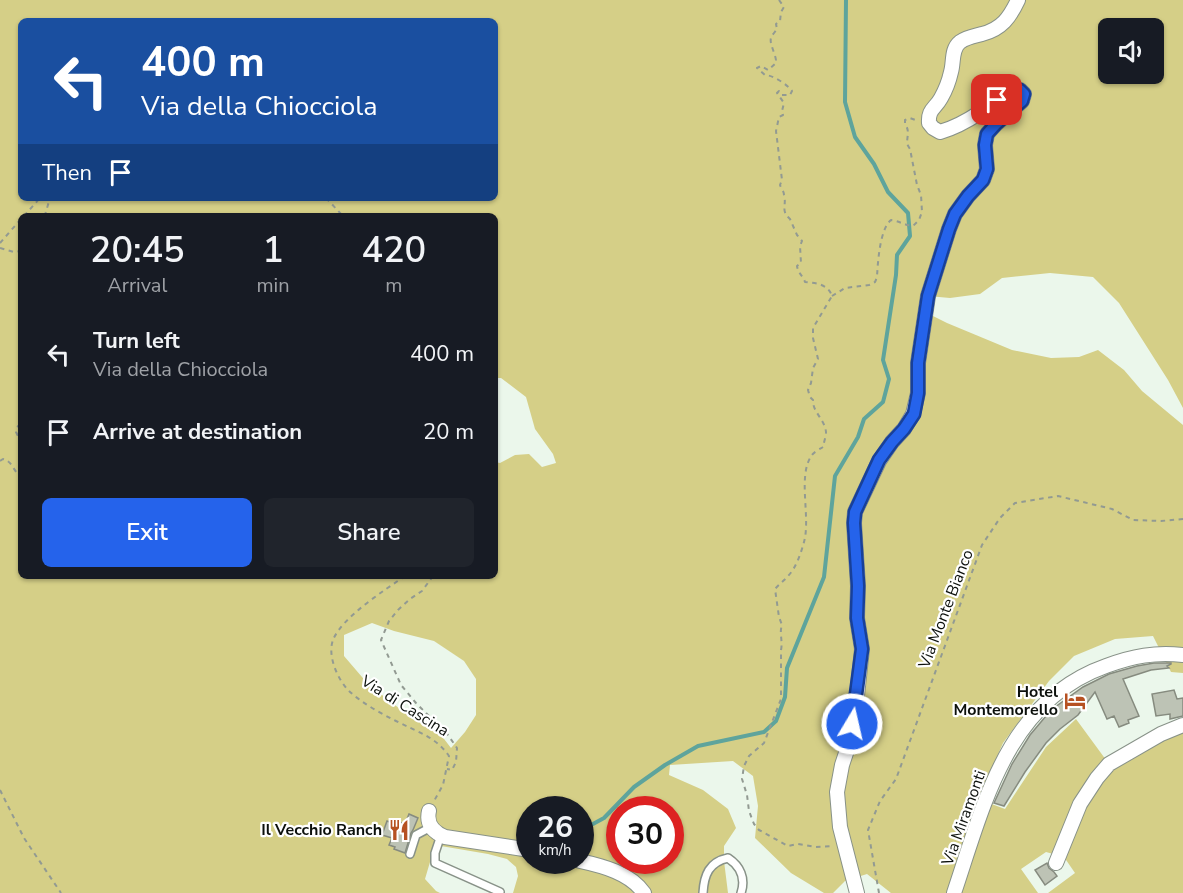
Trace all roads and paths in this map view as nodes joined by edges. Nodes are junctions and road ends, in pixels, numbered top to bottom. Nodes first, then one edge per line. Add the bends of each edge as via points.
1 (779, 0) edge
2 (1018, 0) edge
3 (929, 123) junction
4 (37, 201) edge
5 (329, 201) edge
6 (27, 213) edge
7 (340, 213) edge
8 (18, 222) edge
9 (0, 243) edge
10 (0, 248) edge
11 (18, 251) edge
12 (832, 296) junction
13 (0, 461) edge
14 (18, 473) edge
15 (1183, 519) edge
16 (401, 579) edge
17 (431, 579) edge
18 (1183, 655) edge
19 (1183, 725) edge
20 (447, 769) junction
21 (0, 790) edge
22 (429, 811) joint
23 (436, 831) junction
24 (516, 848) edge
25 (410, 854) dead end
26 (847, 855) junction
27 (1056, 863) dead end
28 (594, 865) edge
29 (500, 892) edge
30 (61, 893) edge
31 (644, 893) edge
32 (702, 893) edge
33 (741, 893) edge
34 (857, 893) edge
35 (879, 893) edge
36 (954, 893) edge

1 - 12 path via 784,7 770,42 776,63 768,70 757,68 792,91 790,95 777,93 784,103 776,131 784,212 802,241 799,273 805,282 829,289
2 - 3 street via 999,27 956,47 952,70 939,101 930,111
3 - 12 path via 905,120 907,144 921,195 919,220 913,226 897,220 886,224 875,282 844,288
3 - 26 street via 940,132 951,129 1012,91 1024,94 1022,101 987,134 987,169 983,180 955,214 928,296 914,414 879,460 855,512 857,618 862,649 856,705 837,792
4 - 6 path
5 - 7 path
8 - 9 path
10 - 11 path
12 - 26 path via 813,328 818,358 808,390 826,430 823,447 812,455 804,480 807,516 801,553 791,573 775,589 782,625 781,699 764,743 749,756 742,779 749,811 759,830 788,846 831,846
13 - 14 path via 6,459
15 - 35 path, Via Monte Bianco via 1132,520 1112,509 1058,496 1015,503 1000,518 982,545 896,779 880,801 868,830
16 - 20 path, Via di Cascina via 342,627 333,641 332,658 348,690 442,746 449,756
17 - 20 path via 389,621 381,640 401,685 457,748 456,762 452,770
18 - 36 street, Via Miramonti via 1141,656 1084,674 1035,713 1015,739 990,786
19 - 27 street via 1109,764 1080,804
20 - 22 path
21 - 30 path via 24,838
22 - 23 street via 428,820
23 - 24 street via 455,839
23 - 25 lane via 416,835
23 - 29 lane via 435,863
26 - 34 street
28 - 31 street via 617,872
32 - 33 lane via 711,865 728,858 740,870

